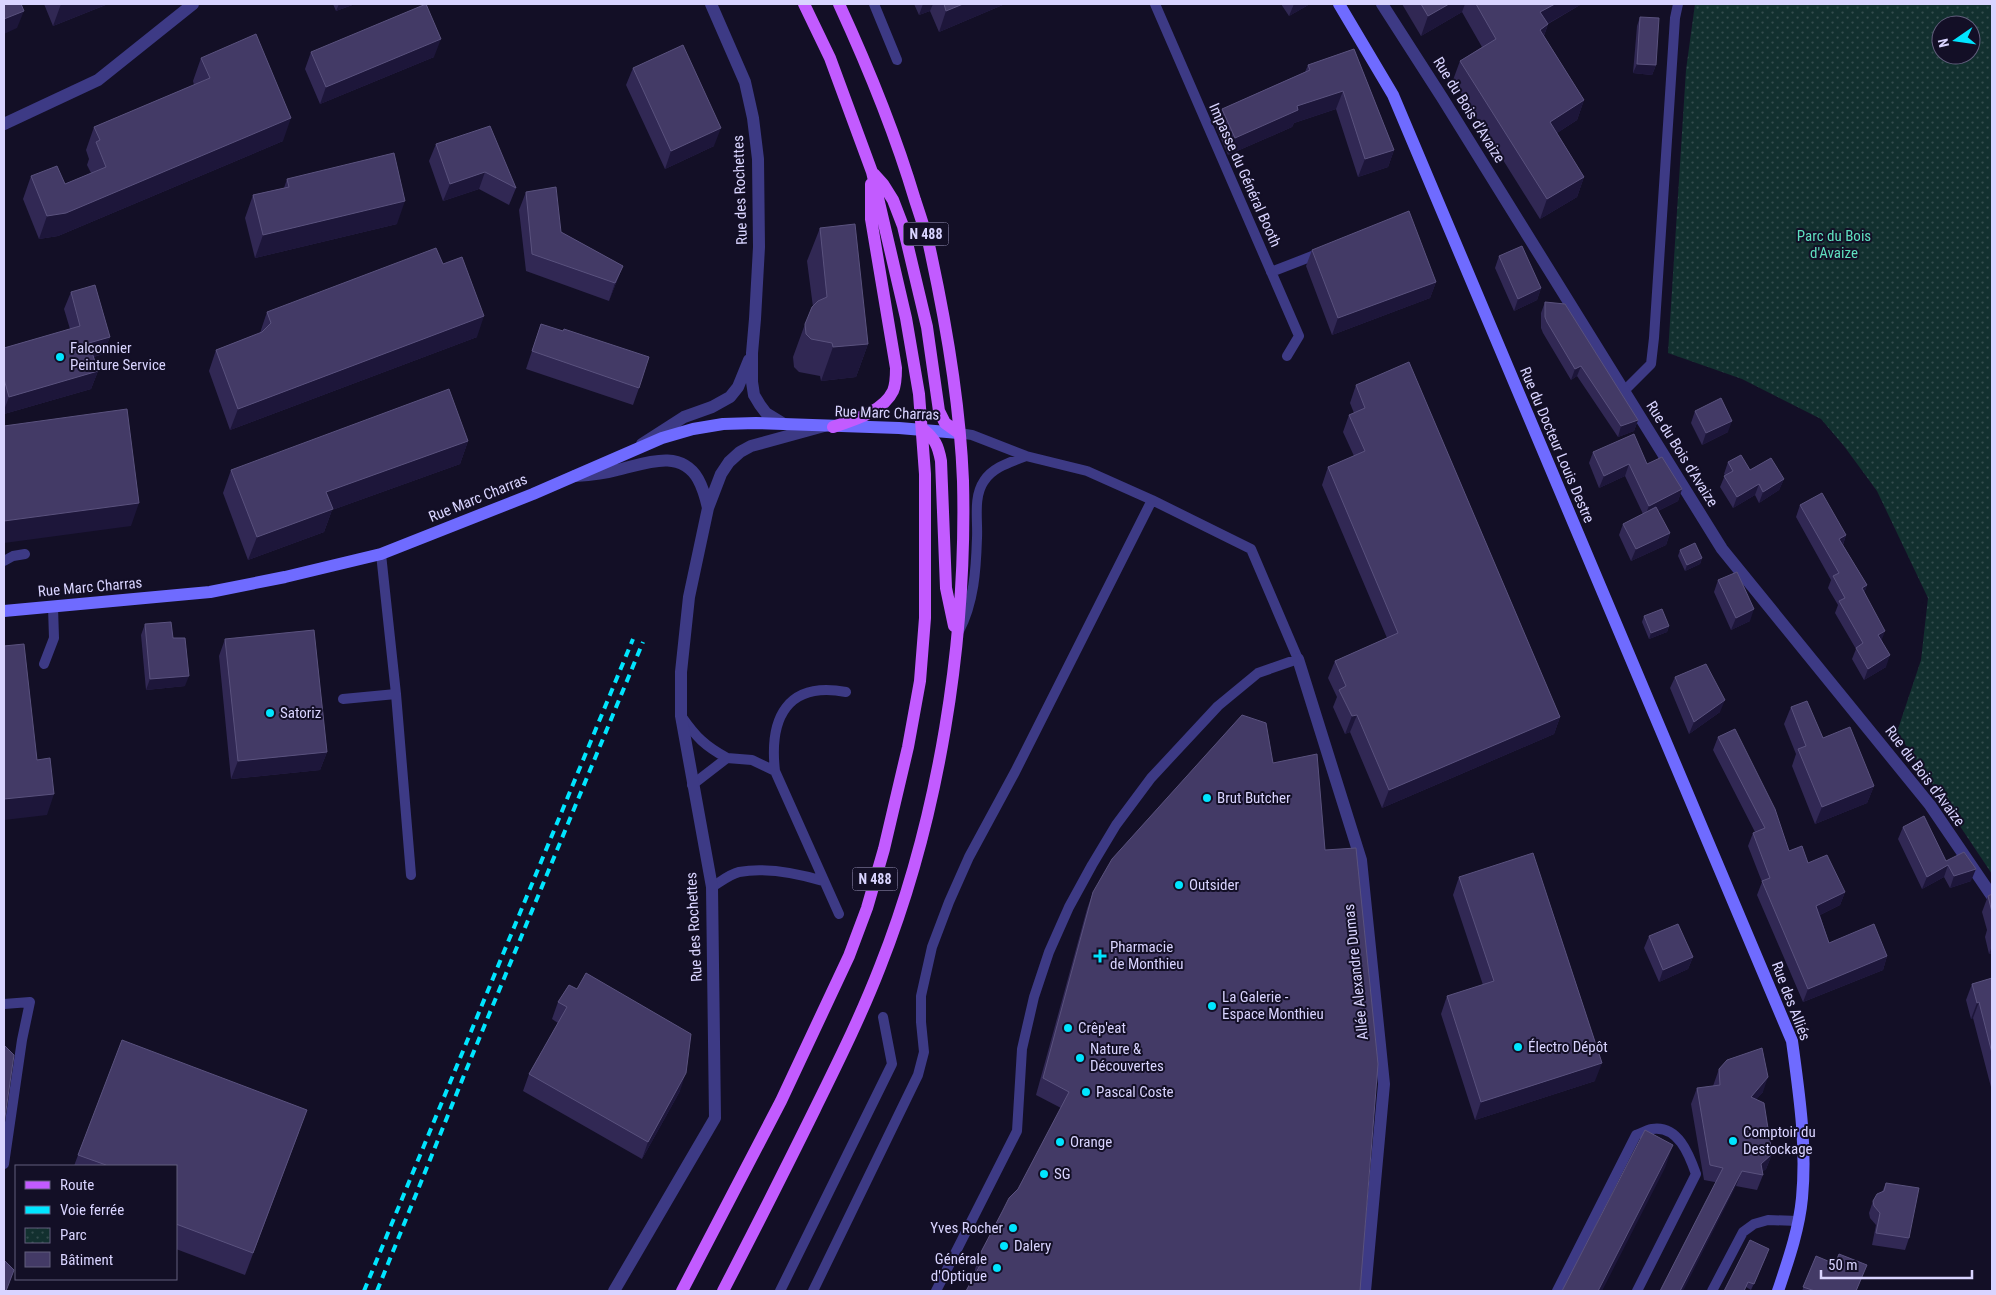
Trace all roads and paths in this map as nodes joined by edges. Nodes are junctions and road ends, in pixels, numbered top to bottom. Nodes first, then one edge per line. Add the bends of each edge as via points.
1 (193, 4) edge
2 (711, 4) edge
3 (804, 4) edge
4 (839, 4) edge
5 (874, 4) edge
6 (1154, 4) edge
7 (1339, 4) edge
8 (1382, 4) edge
9 (1678, 4) edge
10 (897, 60) dead end
11 (4, 124) edge
12 (872, 172) junction
13 (1327, 251) edge
14 (1271, 272) junction
15 (752, 353) junction
16 (1287, 356) dead end
17 (1624, 391) junction
18 (784, 424) junction
19 (829, 426) junction
20 (923, 429) junction
21 (959, 433) junction
22 (630, 452) junction
23 (1026, 456) junction
24 (575, 476) junction
25 (1152, 500) junction
26 (708, 508) junction
27 (25, 554) dead end
28 (381, 554) junction
29 (4, 561) edge
30 (52, 607) junction
31 (4, 611) edge
32 (956, 636) junction
33 (1298, 659) junction
34 (44, 664) dead end
35 (846, 692) dead end
36 (396, 694) junction
37 (343, 700) dead end
38 (680, 716) junction
39 (727, 758) junction
40 (775, 771) junction
41 (692, 785) junction
42 (411, 875) dead end
43 (823, 880) junction
44 (712, 886) junction
45 (1992, 896) edge
46 (1734, 904) joint
47 (839, 914) dead end
48 (4, 1004) edge
49 (883, 1017) dead end
50 (4, 1164) edge
51 (1798, 1221) junction
52 (614, 1291) edge
53 (682, 1291) edge
54 (723, 1291) edge
55 (780, 1291) edge
56 (814, 1291) edge
57 (936, 1291) edge
58 (1365, 1291) edge
59 (1557, 1291) edge
60 (1637, 1291) edge
61 (1712, 1291) edge
62 (1778, 1291) edge

1 - 11 street via 98,80
2 - 15 street, Rue des Rochettes via 745,82 758,159 758,247
3 - 12 main road, N 488 via 830,58
4 - 21 main road, N 488 via 903,160 928,243 952,370
5 - 10 lane
6 - 14 lane, Impasse du Général Booth
7 - 46 street, Rue du Docteur Louis Destre via 1393,95
8 - 17 street, Rue du Bois d'Avaize
9 - 17 lane via 1651,364
12 - 19 main road via 872,219 896,381 893,392 877,408 862,417
12 - 20 main road, N 488 via 906,318
12 - 21 main road via 893,200 903,226 927,327 939,411 945,424
13 - 14 lane
14 - 16 lane, Impasse du Général Booth via 1299,336
15 - 18 street, Rue des Rochettes via 754,395 766,413
15 - 22 street, Rue des Rochettes via 738,387 730,397 671,424
17 - 45 street, Rue du Bois d'Avaize via 1722,549 1930,805
18 - 19 street, Rue Marc Charras
18 - 22 street, Rue Marc Charras via 723,424 693,429
19 - 20 street, Rue Marc Charras
19 - 26 street, Rue des Rochettes via 751,446 740,452 721,474
20 - 21 street, Rue Marc Charras
20 - 32 main road via 937,443 941,461 946,588
20 - 53 main road, N 488 via 926,538 920,681 884,849 867,908 823,1013
21 - 23 lane
21 - 32 main road, N 488 via 963,538
22 - 24 street, Rue Marc Charras
23 - 25 lane via 1087,471
23 - 32 lane via 996,470 983,482 978,498 972,596 967,617
24 - 26 street via 604,474 656,460 676,462 687,467 698,479
24 - 28 street, Rue Marc Charras
25 - 33 lane via 1251,549
25 - 56 lane via 949,902 932,947 921,996 924,1052 918,1075
26 - 38 street, Rue des Rochettes via 689,596
27 - 29 lane
28 - 30 street, Rue Marc Charras via 210,592
28 - 36 lane
30 - 31 street, Rue Marc Charras
30 - 34 lane via 54,638
32 - 54 main road, N 488 via 947,713 924,826 882,964 853,1033
33 - 57 lane via 1258,673 1218,706 1151,778 1116,825 1092,865 1049,952 1034,997 1022,1050 1017,1132
33 - 58 street, Allée Alexandre Dumas via 1361,860 1384,1084
35 - 40 lane via 813,690 784,710 774,735
36 - 37 lane
36 - 42 lane
38 - 39 lane via 701,741
38 - 41 street, Rue des Rochettes
39 - 40 lane via 752,760
39 - 41 lane
40 - 43 lane
41 - 44 street, Rue des Rochettes
43 - 44 lane via 772,870 737,872
43 - 47 lane
44 - 52 street, Rue des Rochettes via 715,1118
46 - 51 street, Rue des Alliés via 1792,1041 1803,1127 1802,1198
48 - 50 lane via 30,1002
49 - 55 lane via 892,1064
51 - 61 lane via 1768,1220 1743,1232
51 - 62 street, Rue des Alliés
59 - 60 lane via 1636,1135 1651,1129 1666,1130 1679,1139 1696,1174

